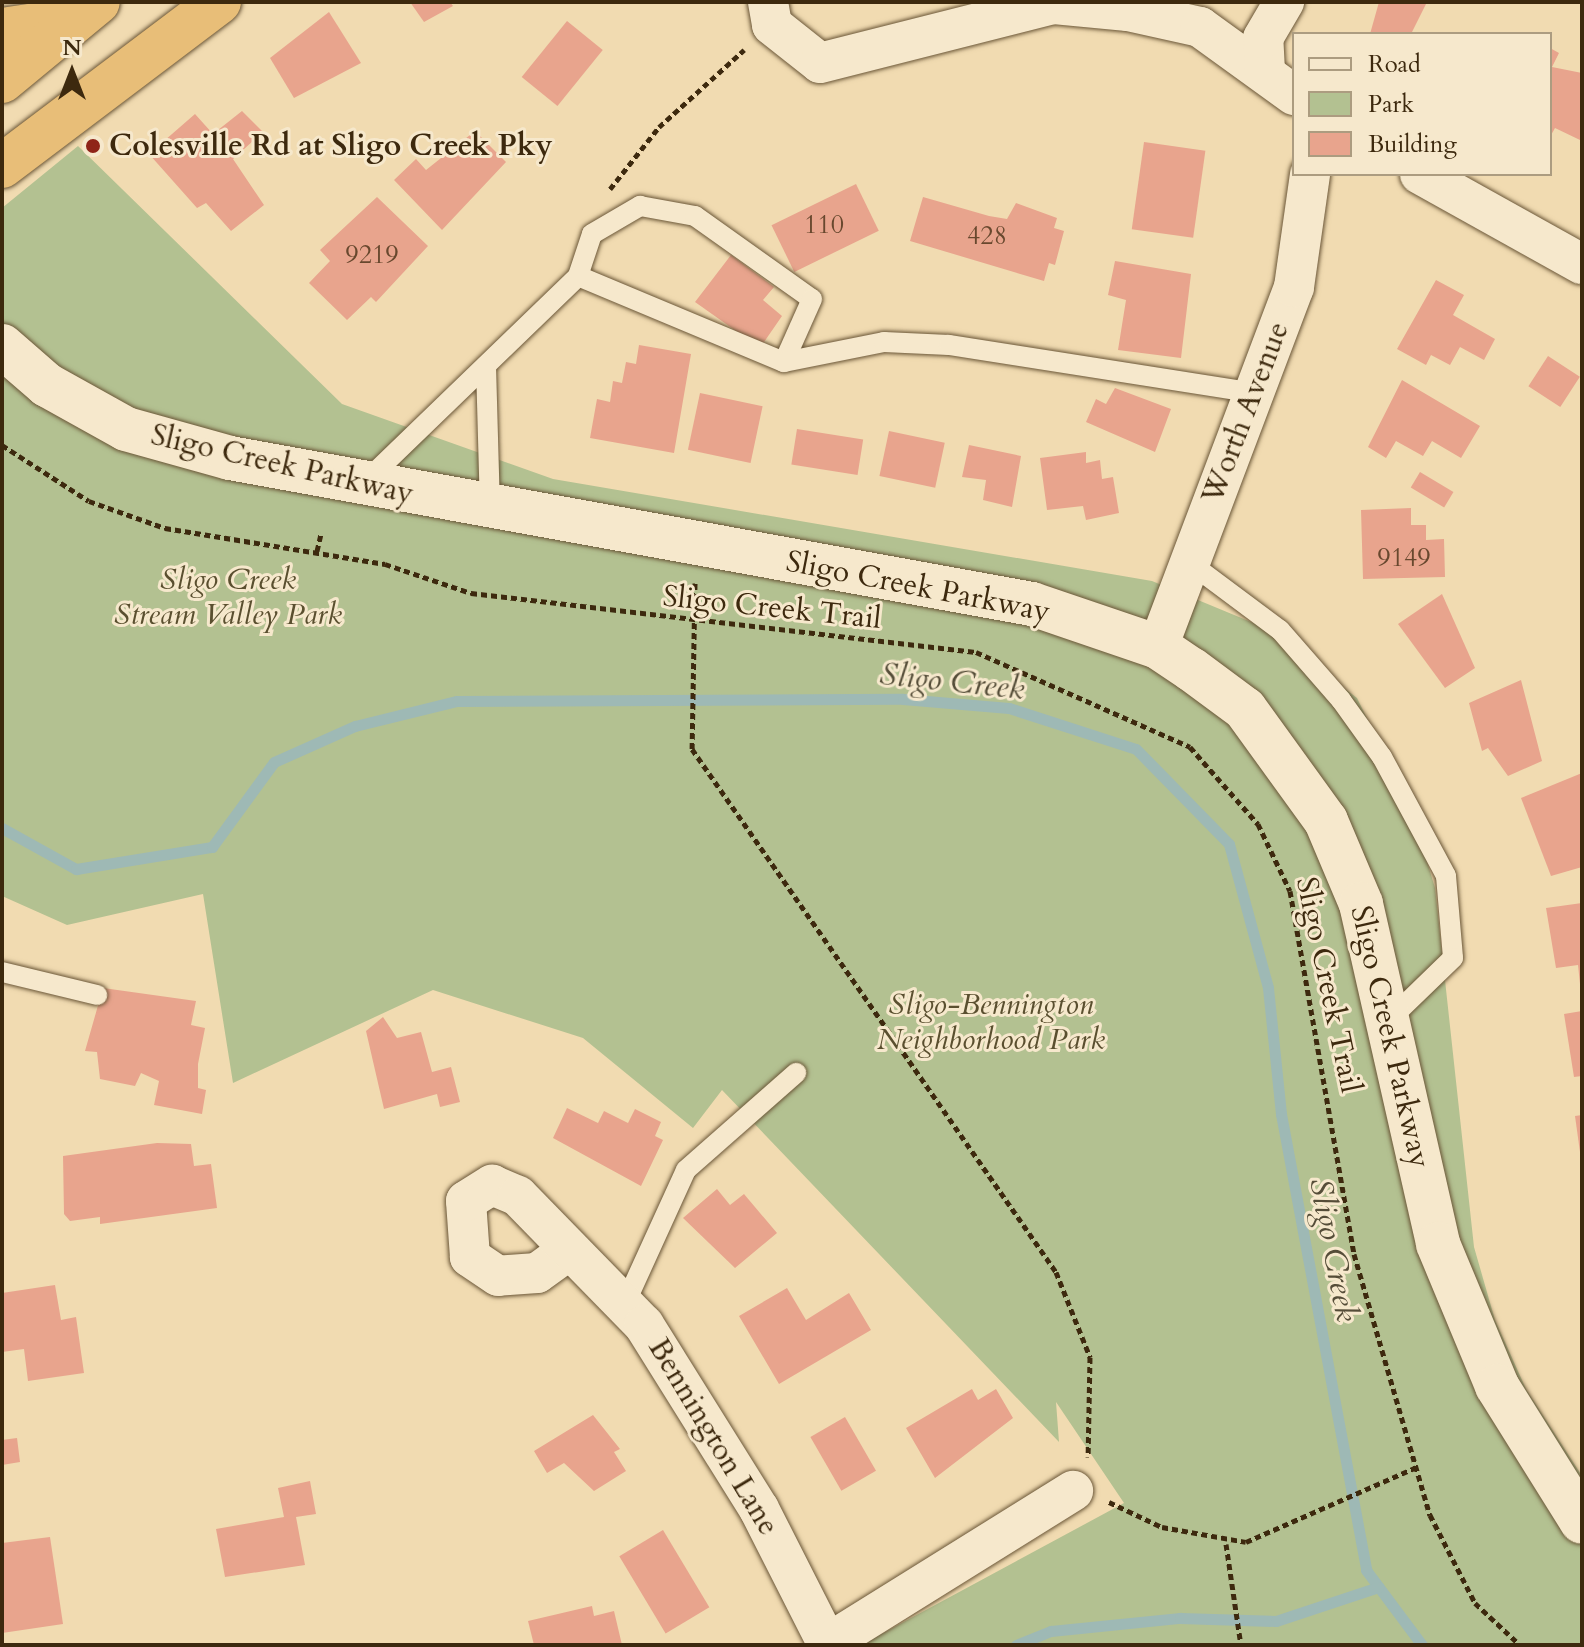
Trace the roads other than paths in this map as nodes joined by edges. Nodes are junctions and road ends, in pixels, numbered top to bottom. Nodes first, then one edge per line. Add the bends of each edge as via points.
1 (219, 2) edge
2 (1284, 2) edge
3 (88, 10) edge
4 (770, 13) edge
5 (2, 30) edge
6 (2, 81) edge
7 (1287, 90) edge
8 (2, 166) edge
9 (1310, 176) edge
10 (1424, 176) edge
11 (1582, 264) edge
12 (578, 276) junction
13 (2, 346) edge
14 (784, 362) junction
15 (486, 366) junction
16 (1254, 393) junction
17 (361, 485) junction
18 (490, 508) junction
19 (1190, 563) junction
20 (1158, 647) junction
21 (2, 972) edge
22 (97, 995) dead end
23 (1388, 1021) junction
24 (796, 1073) dead end
25 (569, 1250) dead end
26 (624, 1306) junction
27 (1081, 1486) road end
28 (1582, 1522) edge
29 (827, 1644) edge

1 - 8 highway
2 - 7 street via 1263,38
3 - 5 highway
3 - 6 highway
4 - 7 street via 820,63 1054,4 1084,7 1200,27
9 - 16 street, Worth Avenue via 1294,287
10 - 11 street
12 - 14 lane
12 - 14 lane via 592,234 640,206 695,216 812,299
12 - 15 lane
13 - 17 street, Sligo Creek Parkway via 47,385 126,429
14 - 16 lane via 884,342 949,345
15 - 17 lane
15 - 18 lane
16 - 19 street, Worth Avenue
17 - 18 street, Sligo Creek Parkway
18 - 20 street, Sligo Creek Parkway via 1032,604
19 - 20 street, Worth Avenue
19 - 23 lane via 1280,630 1341,700 1382,757 1446,876 1453,958
20 - 23 street, Sligo Creek Parkway via 1245,709 1291,763 1326,821 1361,904
21 - 22 lane
23 - 28 street, Sligo Creek Parkway via 1438,1244 1497,1386
24 - 26 lane via 686,1170
25 - 26 street, Bennington Lane
26 - 29 street, Bennington Lane via 644,1325 759,1509
27 - 29 street, Bennington Lane

